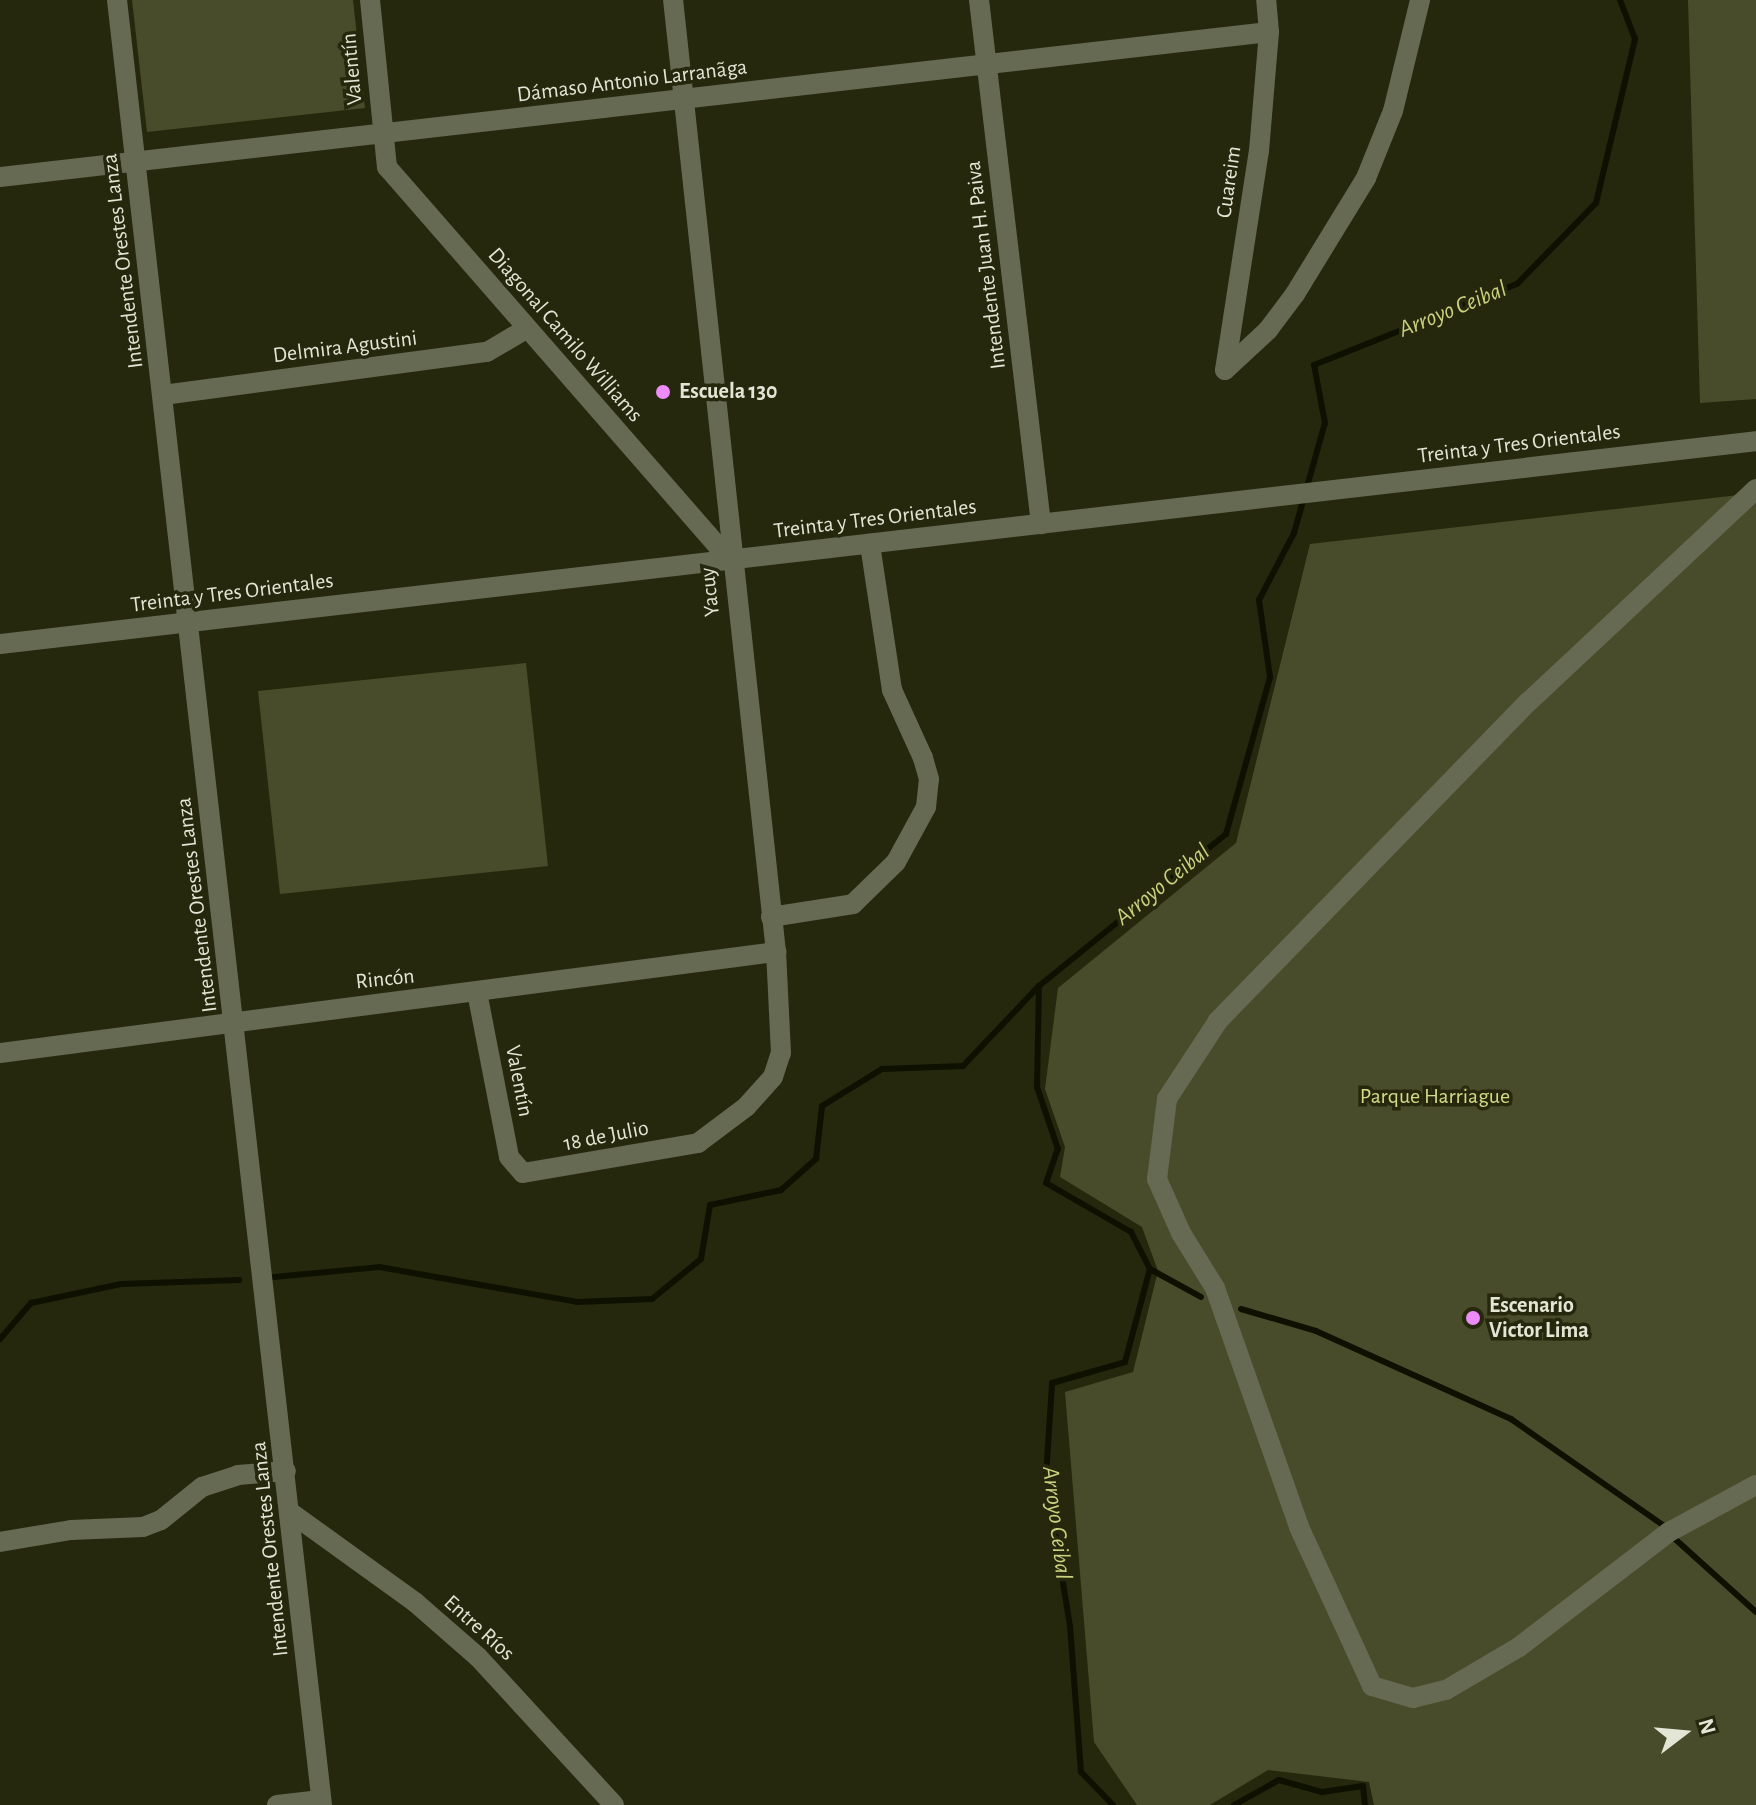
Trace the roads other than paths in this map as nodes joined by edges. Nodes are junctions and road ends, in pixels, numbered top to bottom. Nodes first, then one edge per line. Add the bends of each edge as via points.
1 (117, 0) edge
2 (370, 0) edge
3 (673, 0) edge
4 (979, 0) edge
5 (1266, 0) edge
6 (1420, 0) edge
7 (1269, 32) junction
8 (986, 63) junction
9 (685, 99) junction
10 (383, 133) junction
11 (134, 160) junction
12 (0, 177) edge
13 (526, 329) junction
14 (163, 395) junction
15 (1756, 441) edge
16 (1756, 489) edge
17 (1041, 524) junction
18 (870, 544) junction
19 (730, 560) junction
20 (188, 623) junction
21 (0, 644) edge
22 (771, 917) junction
23 (776, 952) junction
24 (477, 992) junction
25 (235, 1020) junction
26 (0, 1053) edge
27 (698, 1143) joint
28 (523, 1173) joint
29 (286, 1471) junction
30 (1756, 1485) edge
31 (290, 1512) junction
32 (0, 1542) edge
33 (321, 1803) edge
34 (277, 1805) edge
35 (614, 1805) edge

1 - 11 street, Intendente Orestes Lanza
2 - 10 street, Valentín
3 - 9 street, Yacuy
4 - 8 street, Intendente Juan H. Paiva
5 - 7 street, Cuareim
6 - 7 street, Cuareim via 1393,111 1366,178 1295,294 1268,330 1225,370 1259,151
7 - 8 street, Dámaso Antonio Larranãga
8 - 9 street, Dámaso Antonio Larranãga
8 - 17 street, Intendente Juan H. Paiva
9 - 10 street, Dámaso Antonio Larranãga
9 - 19 street, Yacuy
10 - 11 street, Dámaso Antonio Larranãga
10 - 13 street, Diagonal Camilo Williams via 387,167
11 - 12 street, Dámaso Antonio Larranãga
11 - 14 street, Intendente Orestes Lanza
13 - 14 street, Delmira Agustini via 487,352
13 - 19 street, Diagonal Camilo Williams
14 - 20 street, Intendente Orestes Lanza
15 - 17 street, Treinta y Tres Orientales
16 - 30 street via 1528,702 1218,1021 1167,1099 1157,1179 1181,1233 1215,1288 1299,1527 1372,1686 1413,1698 1446,1690 1519,1647 1669,1532
17 - 18 street, Treinta y Tres Orientales
18 - 19 street, Treinta y Tres Orientales
18 - 22 street via 892,690 923,758 929,779 926,807 896,862 853,904
19 - 20 street, Treinta y Tres Orientales
19 - 22 street, Yacuy
20 - 21 street, Treinta y Tres Orientales
20 - 25 street, Intendente Orestes Lanza
22 - 23 street, Yacuy
23 - 24 street, Rincón
23 - 27 street, Yacuy via 781,1053 773,1077 746,1107
24 - 25 street, Rincón
24 - 28 street, Valentín via 509,1157
25 - 26 street, Rincón
25 - 29 street, Intendente Orestes Lanza
27 - 28 street, 18 de Julio
29 - 31 street, Intendente Orestes Lanza
29 - 32 street via 238,1475 202,1487 161,1520 143,1527
31 - 33 street, Intendente Orestes Lanza
31 - 35 street, Entre Ríos via 416,1603 478,1657
33 - 34 street

